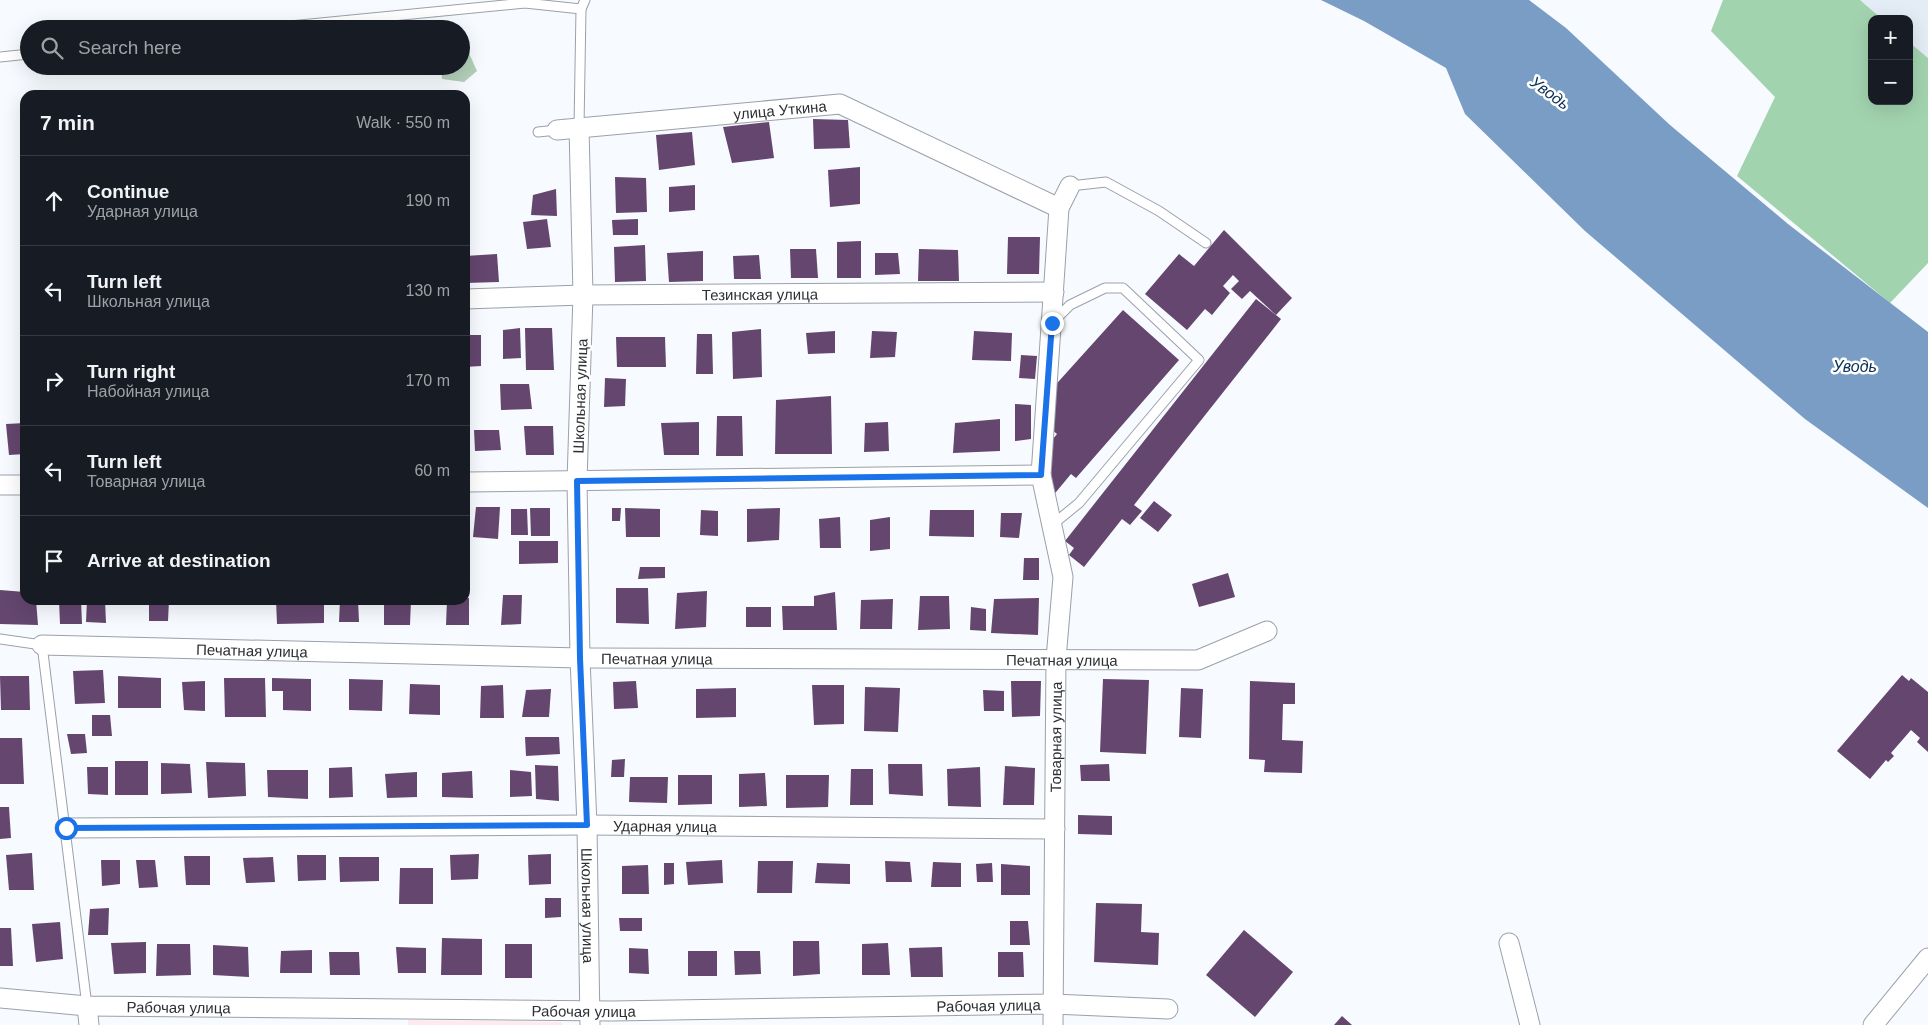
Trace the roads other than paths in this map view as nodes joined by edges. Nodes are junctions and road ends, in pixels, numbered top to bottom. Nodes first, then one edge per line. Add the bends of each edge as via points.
1 (585, 0) edge
2 (581, 9) junction
3 (351, 20) edge
4 (20, 55) edge
5 (0, 57) edge
6 (579, 127) junction
7 (547, 131) dead end
8 (1070, 186) joint
9 (1059, 208) junction
10 (1206, 243) dead end
11 (1054, 292) junction
12 (583, 295) junction
13 (470, 299) edge
14 (1052, 323) junction
15 (1041, 475) junction
16 (577, 481) junction
17 (470, 482) edge
18 (0, 485) edge
19 (20, 485) edge
20 (1052, 525) junction
21 (1267, 631) dead end
22 (0, 639) edge
23 (42, 645) junction
24 (580, 658) junction
25 (1056, 659) junction
26 (587, 825) junction
27 (66, 828) junction
28 (1055, 829) junction
29 (1509, 943) dead end
30 (1928, 958) edge
31 (0, 998) edge
32 (1053, 1004) junction
33 (87, 1006) junction
34 (1168, 1009) dead end
35 (401, 1017) edge
36 (590, 1018) edge
37 (89, 1025) edge
38 (1053, 1025) edge
39 (1530, 1025) edge
40 (1874, 1025) edge

1 - 2 lane
2 - 3 lane via 525,3
2 - 6 lane
4 - 5 lane
6 - 7 street, улица Уткина
6 - 9 street, улица Уткина via 840,104
6 - 12 street, Школьная улица
8 - 9 street, Товарная улица
8 - 10 lane via 1106,182 1159,211
9 - 11 street, Товарная улица
11 - 12 street, Тезинская улица
11 - 14 street, Товарная улица
12 - 13 street, Тезинская улица
12 - 16 street, Школьная улица
14 - 15 street, Товарная улица
14 - 20 lane via 1070,305 1105,288 1123,288 1199,360 1079,503
15 - 16 street
15 - 20 street, Товарная улица
16 - 17 street
16 - 24 street, Школьная улица
18 - 19 street
20 - 25 street, Товарная улица via 1063,577
21 - 25 street, Печатная улица via 1198,660
22 - 23 lane
23 - 24 street, Печатная улица
23 - 27 lane
24 - 25 street, Печатная улица
24 - 26 street, Школьная улица
25 - 28 street, Товарная улица
26 - 27 street, Ударная улица
26 - 28 street, Ударная улица
26 - 36 street, Школьная улица
27 - 33 lane
28 - 32 street, Товарная улица
29 - 39 street
30 - 40 street
31 - 33 street, Рабочая улица
32 - 34 street, Рабочая улица
32 - 36 street, Рабочая улица
32 - 38 street, Товарная улица
33 - 35 street, Рабочая улица
33 - 37 street
35 - 36 street, Рабочая улица

